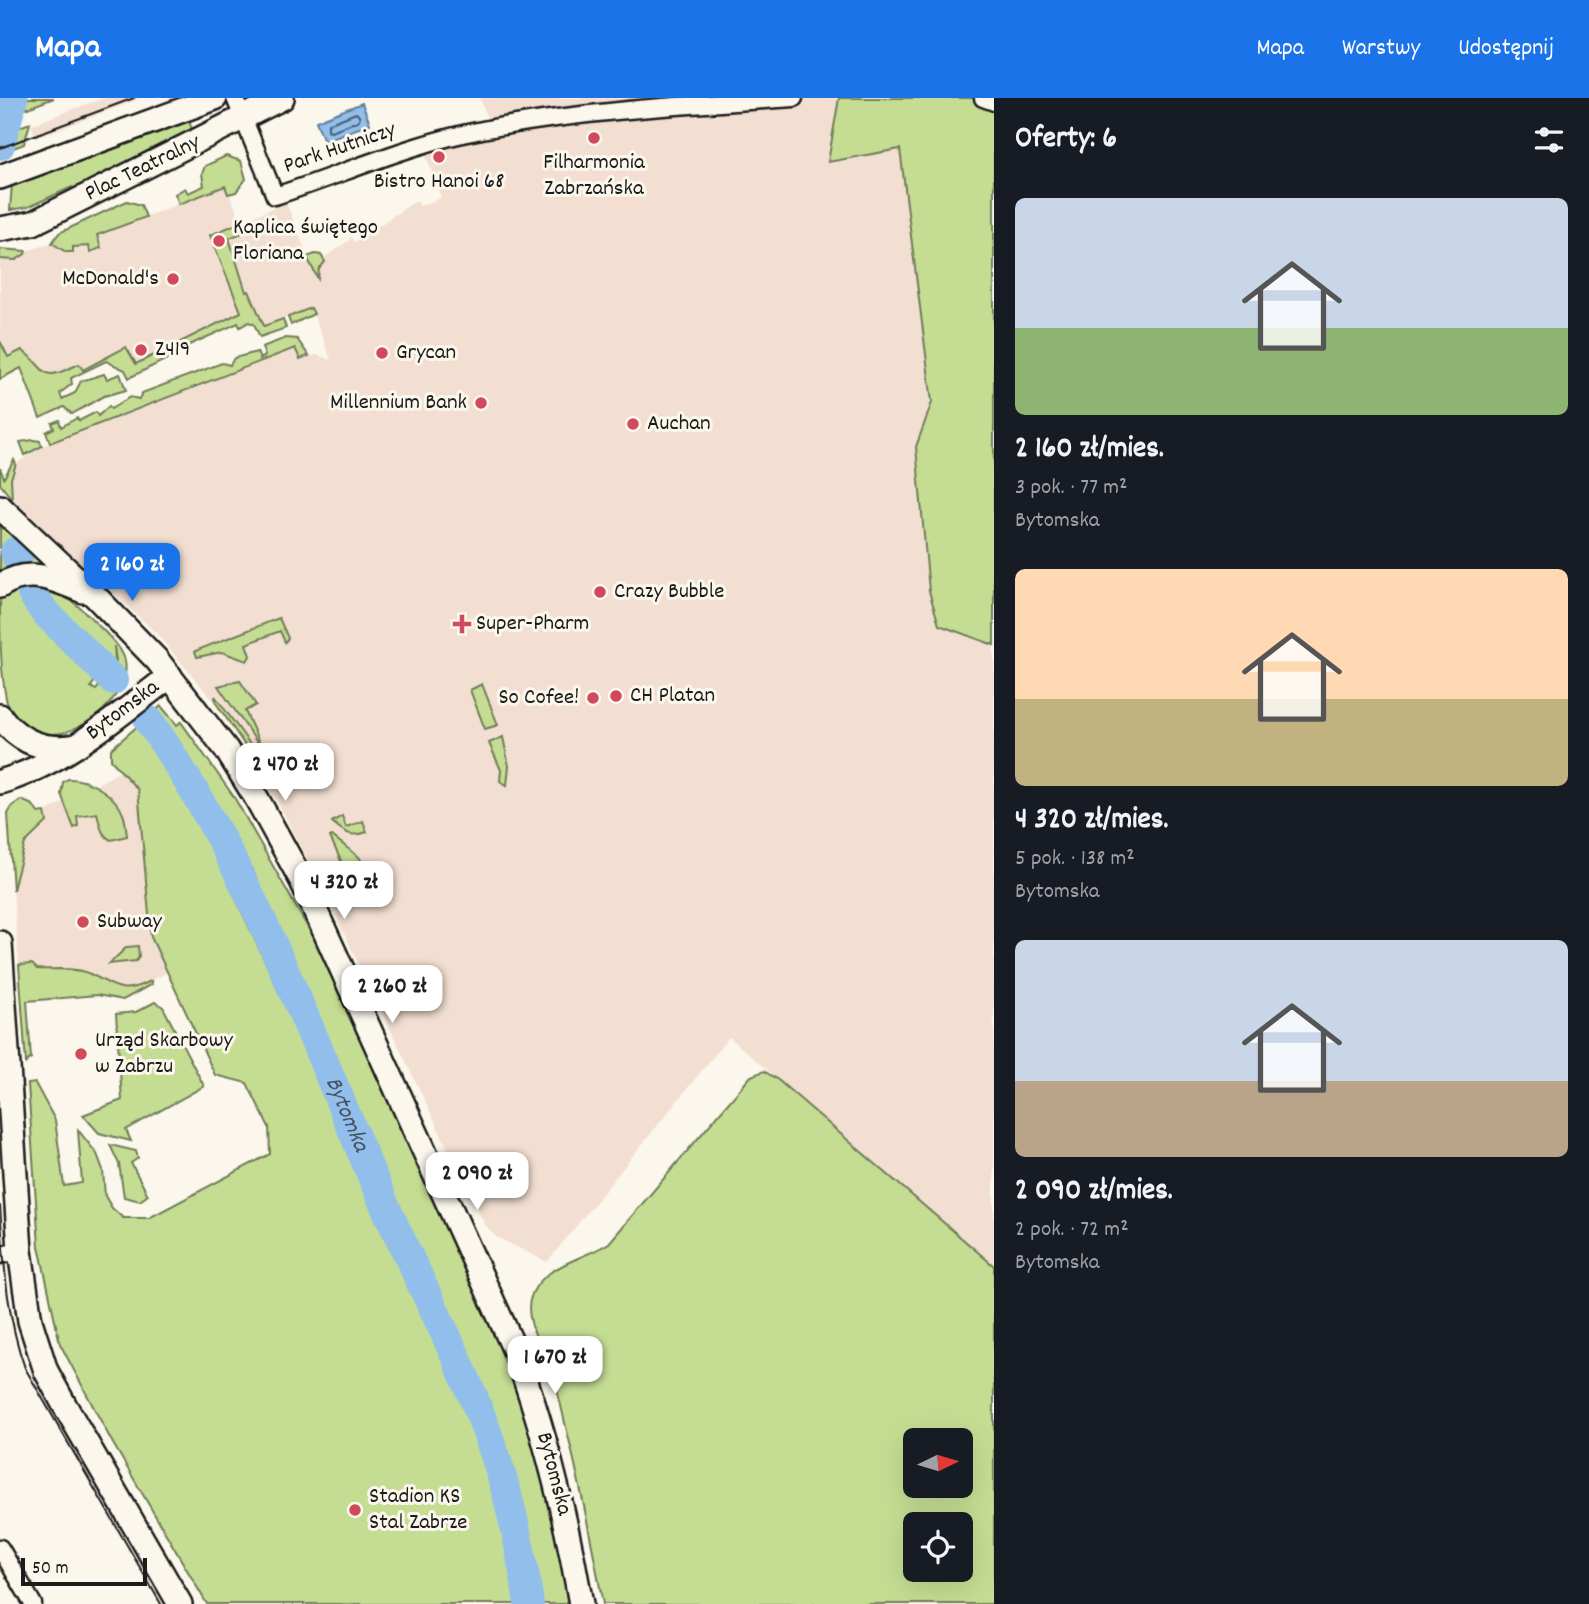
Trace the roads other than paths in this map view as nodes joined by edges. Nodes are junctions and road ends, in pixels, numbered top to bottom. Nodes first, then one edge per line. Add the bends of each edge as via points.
1 (215, 98) edge
2 (282, 98) edge
3 (794, 98) edge
4 (983, 98) edge
5 (994, 102) edge
6 (239, 108) edge
7 (8, 174) edge
8 (0, 229) edge
9 (0, 508) edge
10 (0, 586) edge
11 (95, 596) junction
12 (170, 676) junction
13 (0, 716) edge
14 (75, 747) junction
15 (0, 782) edge
16 (0, 943) edge
17 (10, 1253) edge
18 (0, 1548) edge
19 (33, 1604) edge
20 (180, 1604) edge
21 (581, 1604) edge

1 - 7 street, Plac Teatralny
2 - 6 street, Plac Teatralny
3 - 6 street, Park Hutniczy via 663,107 482,130 390,154 275,196
4 - 5 street
6 - 8 street, Plac Teatralny via 33,223
9 - 11 street
10 - 11 street, Bytomska via 34,575
11 - 12 street, Bytomska
12 - 14 street, Bytomska
12 - 21 street, Bytomska via 231,757 291,860 487,1286 516,1353 549,1453
13 - 14 street, Bytomska via 31,743 53,750
14 - 15 street, Bytomska via 37,769
16 - 17 street
17 - 20 street via 46,1371
18 - 19 street

